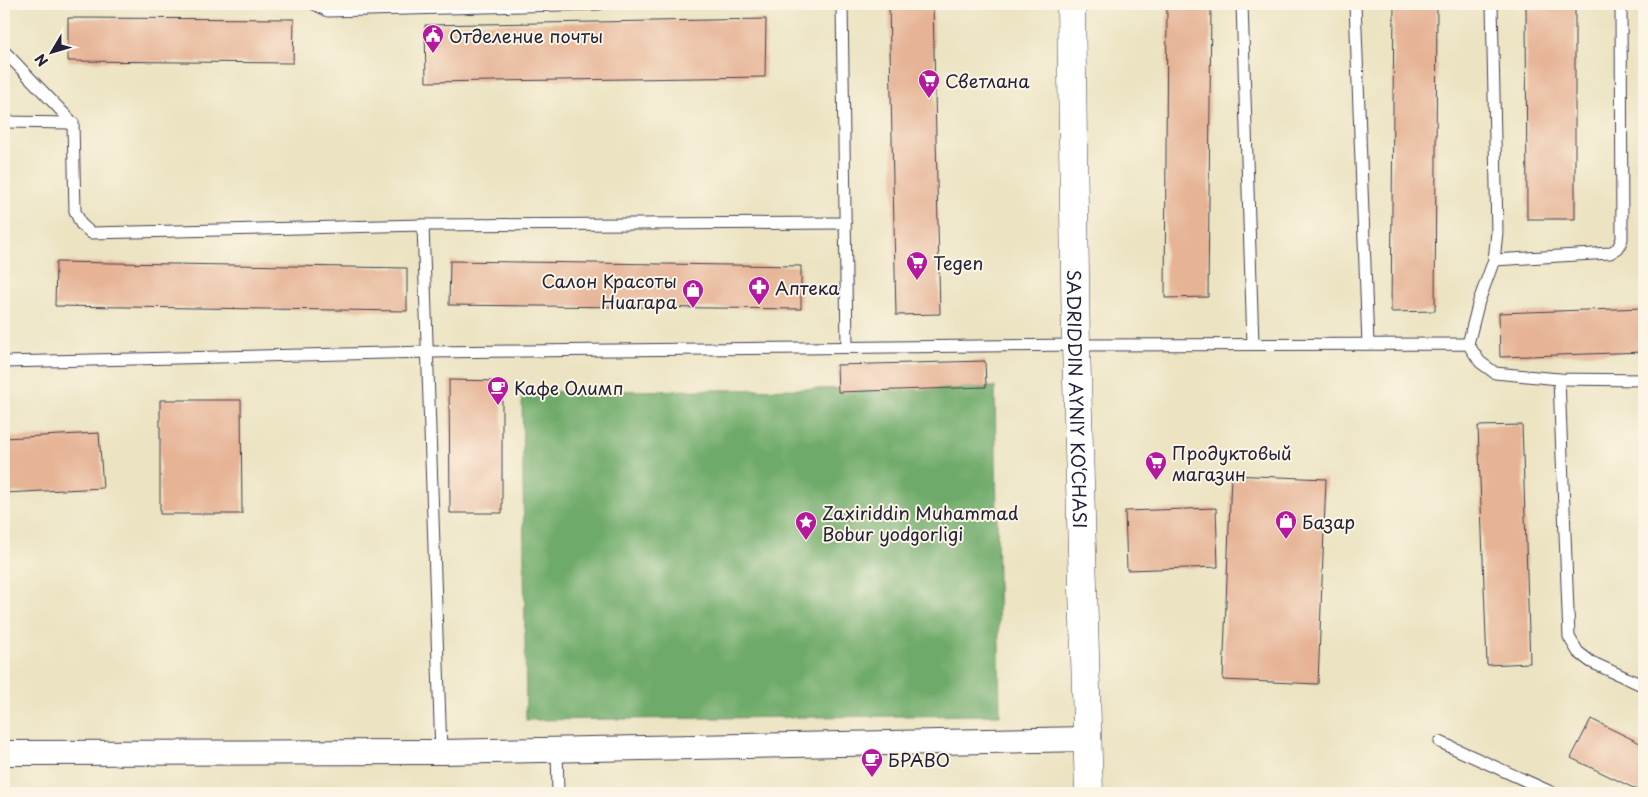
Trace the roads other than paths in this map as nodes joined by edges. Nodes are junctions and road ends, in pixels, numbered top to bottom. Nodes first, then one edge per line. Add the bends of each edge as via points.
1 (314, 4) edge
2 (598, 4) edge
3 (842, 4) edge
4 (1071, 4) edge
5 (1242, 4) edge
6 (1355, 4) edge
7 (1492, 4) edge
8 (1620, 4) edge
9 (4, 51) edge
10 (4, 122) edge
11 (73, 124) junction
12 (845, 223) junction
13 (423, 225) junction
14 (1494, 260) junction
15 (1253, 344) junction
16 (1368, 344) junction
17 (1468, 344) junction
18 (1076, 345) junction
19 (847, 347) junction
20 (429, 352) junction
21 (4, 362) edge
22 (1559, 379) junction
23 (1644, 380) edge
24 (1644, 686) edge
25 (1088, 739) junction
26 (1440, 742) dead end
27 (556, 749) junction
28 (442, 752) junction
29 (4, 753) edge
30 (558, 793) edge
31 (1089, 793) edge
32 (1554, 793) edge

1 - 2 lane via 328,10
3 - 12 lane
4 - 18 street, SADRIDDIN AYNIY KO‘CHASI
5 - 15 lane
6 - 16 lane
7 - 14 lane via 1497,232
8 - 14 lane via 1622,239 1618,248 1610,253
9 - 11 lane
10 - 11 lane
11 - 13 lane via 75,211 81,224 91,233
12 - 13 lane
12 - 19 lane
13 - 20 lane
14 - 17 lane
15 - 16 lane
15 - 18 lane
16 - 17 lane
17 - 22 lane via 1480,362 1496,373
18 - 19 lane
18 - 25 street, SADRIDDIN AYNIY KO‘CHASI
19 - 20 lane
20 - 21 lane
20 - 28 lane
22 - 23 lane
22 - 24 lane via 1569,638 1578,652 1591,662
25 - 27 street
25 - 31 street, SADRIDDIN AYNIY KO‘CHASI
26 - 32 lane
27 - 28 street
27 - 30 lane
28 - 29 street

